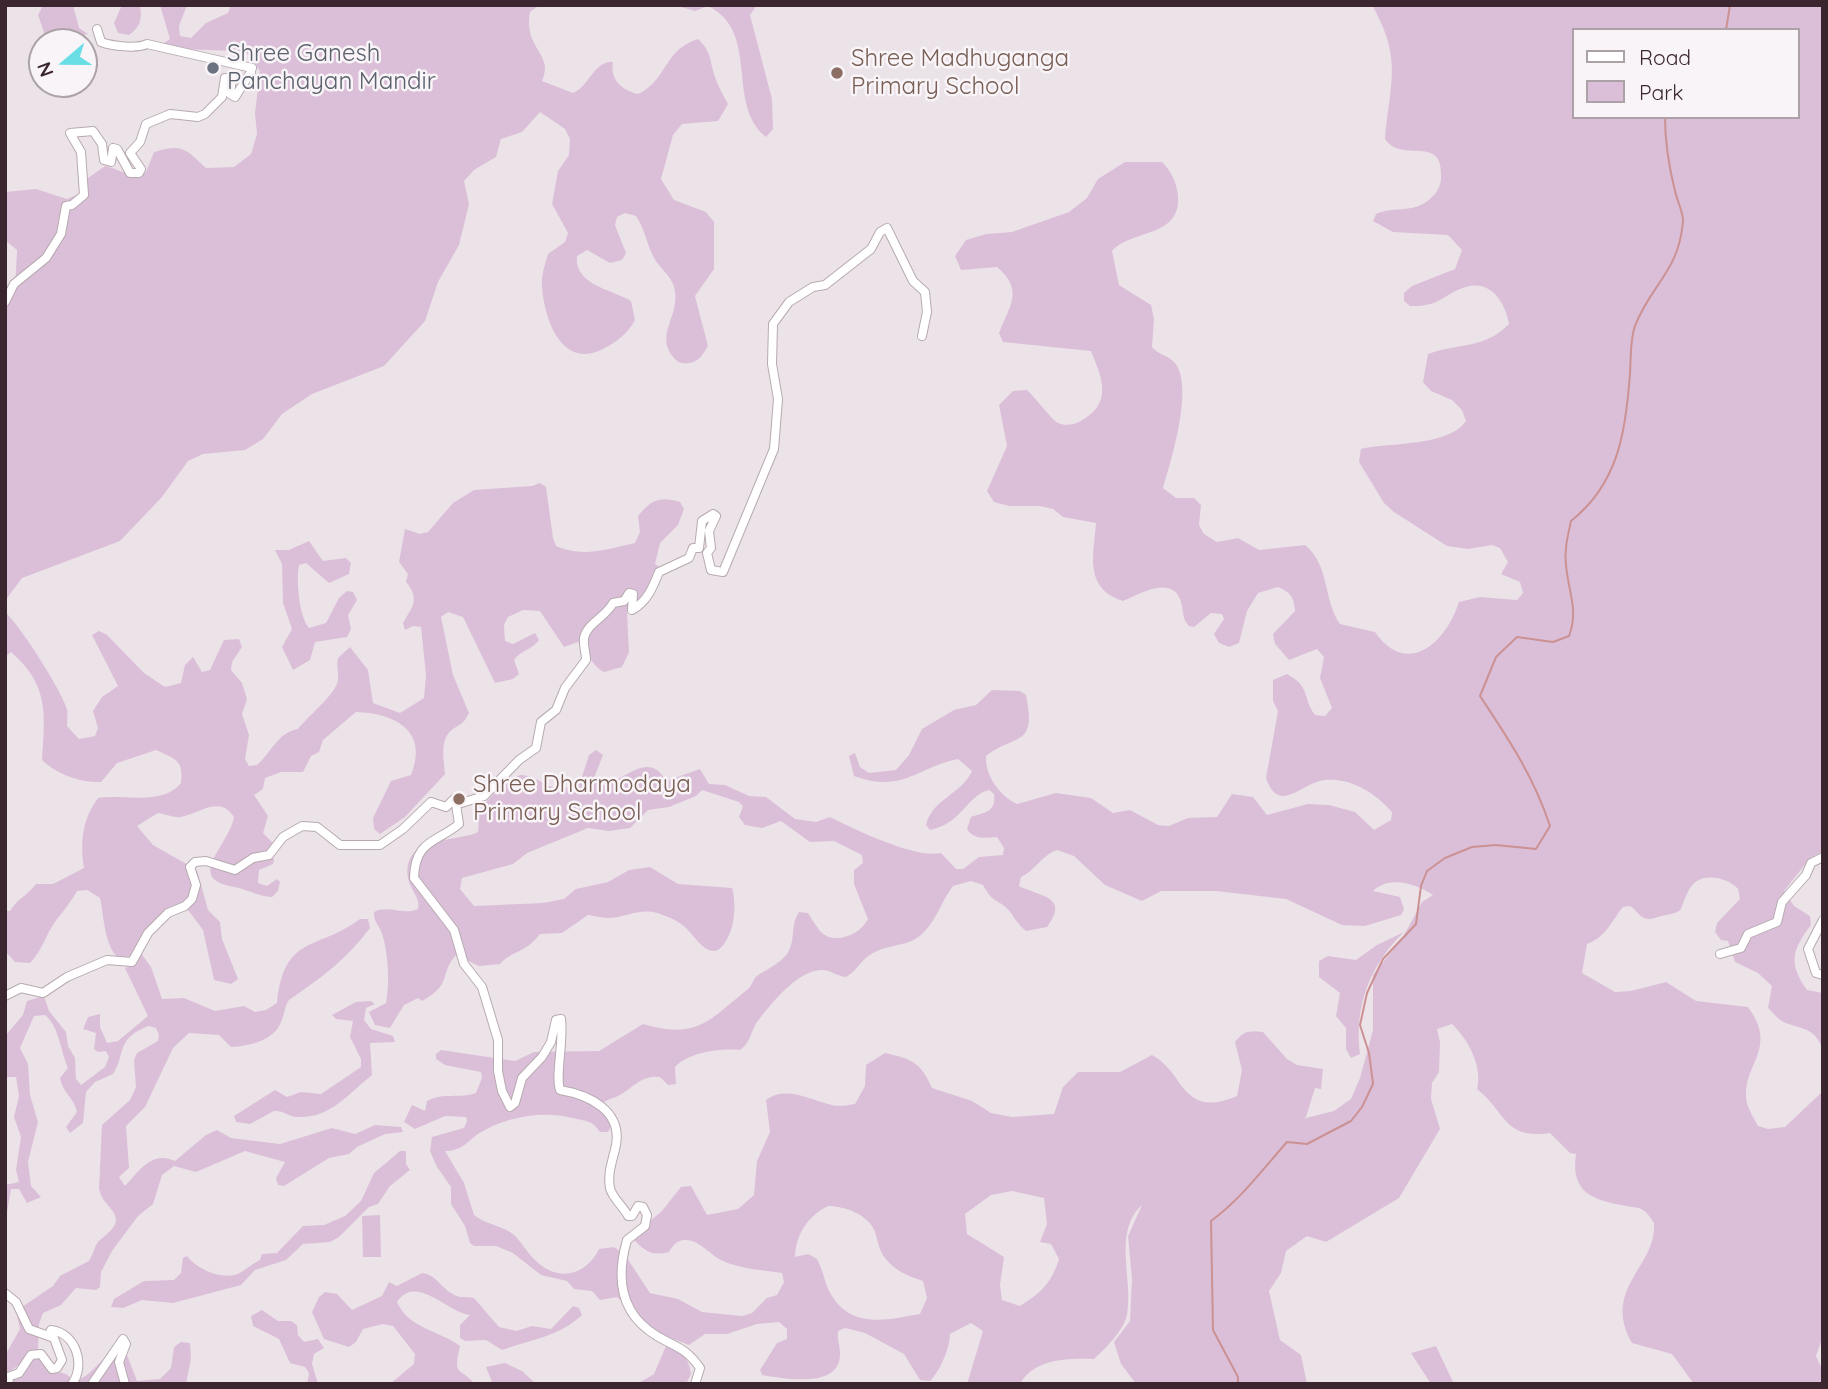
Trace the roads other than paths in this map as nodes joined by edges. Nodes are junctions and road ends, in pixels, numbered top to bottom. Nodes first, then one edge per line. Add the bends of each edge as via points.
1 (98, 32) edge
2 (5, 302) edge
3 (922, 336) dead end
4 (458, 804) junction
5 (1823, 857) edge
6 (1823, 920) edge
7 (1720, 954) dead end
8 (1823, 975) edge
9 (5, 996) edge
10 (5, 1293) edge
11 (49, 1335) junction
12 (9, 1384) edge
13 (72, 1384) edge
14 (92, 1384) edge
15 (125, 1384) edge
16 (695, 1384) edge

1 - 2 street via 101,42 113,46 140,48 147,44 251,70 235,97 230,94 232,78 225,78 222,97 205,114 170,114 146,124 130,153 142,169 139,173 131,173 117,149 113,148 111,162 104,160 102,144 93,131 70,133 81,152 84,195 66,206 61,234 46,258 14,284
3 - 4 street via 928,312 925,292 913,281 887,228 871,249 825,285 789,302 773,324 770,342 778,399 774,449 723,572 711,570 708,562 713,514 702,522 699,548 659,572 648,597 636,609 632,610 633,594 629,593 591,625 584,637 586,660 565,688 556,710 541,722 536,748 484,796
4 - 9 street via 455,798 446,807 431,802 403,829 375,846 340,845 317,827 302,826 283,836 269,855 253,858 235,870 195,862 190,867 196,885 192,899 168,913 148,933 132,962 107,960 43,993 21,988
4 - 16 street via 459,824 422,849 414,878 454,930 464,964 482,987 498,1040 505,1103 510,1107 515,1103 522,1078 542,1057 556,1020 561,1019 560,1090 598,1103 611,1115 618,1133 610,1166 612,1194 628,1216 638,1206 648,1215 645,1226 627,1240 621,1286 624,1298 632,1317 693,1359 700,1368
5 - 7 street via 1811,863 1782,902 1777,922 1748,934 1741,948
6 - 8 street via 1808,949 1816,973
10 - 11 street via 16,1302 29,1329
11 - 12 street via 61,1354 60,1365 52,1368 41,1353 31,1355 19,1373 8,1377
11 - 13 street via 51,1330 62,1334 78,1355
14 - 15 street via 123,1339 126,1345 119,1362

